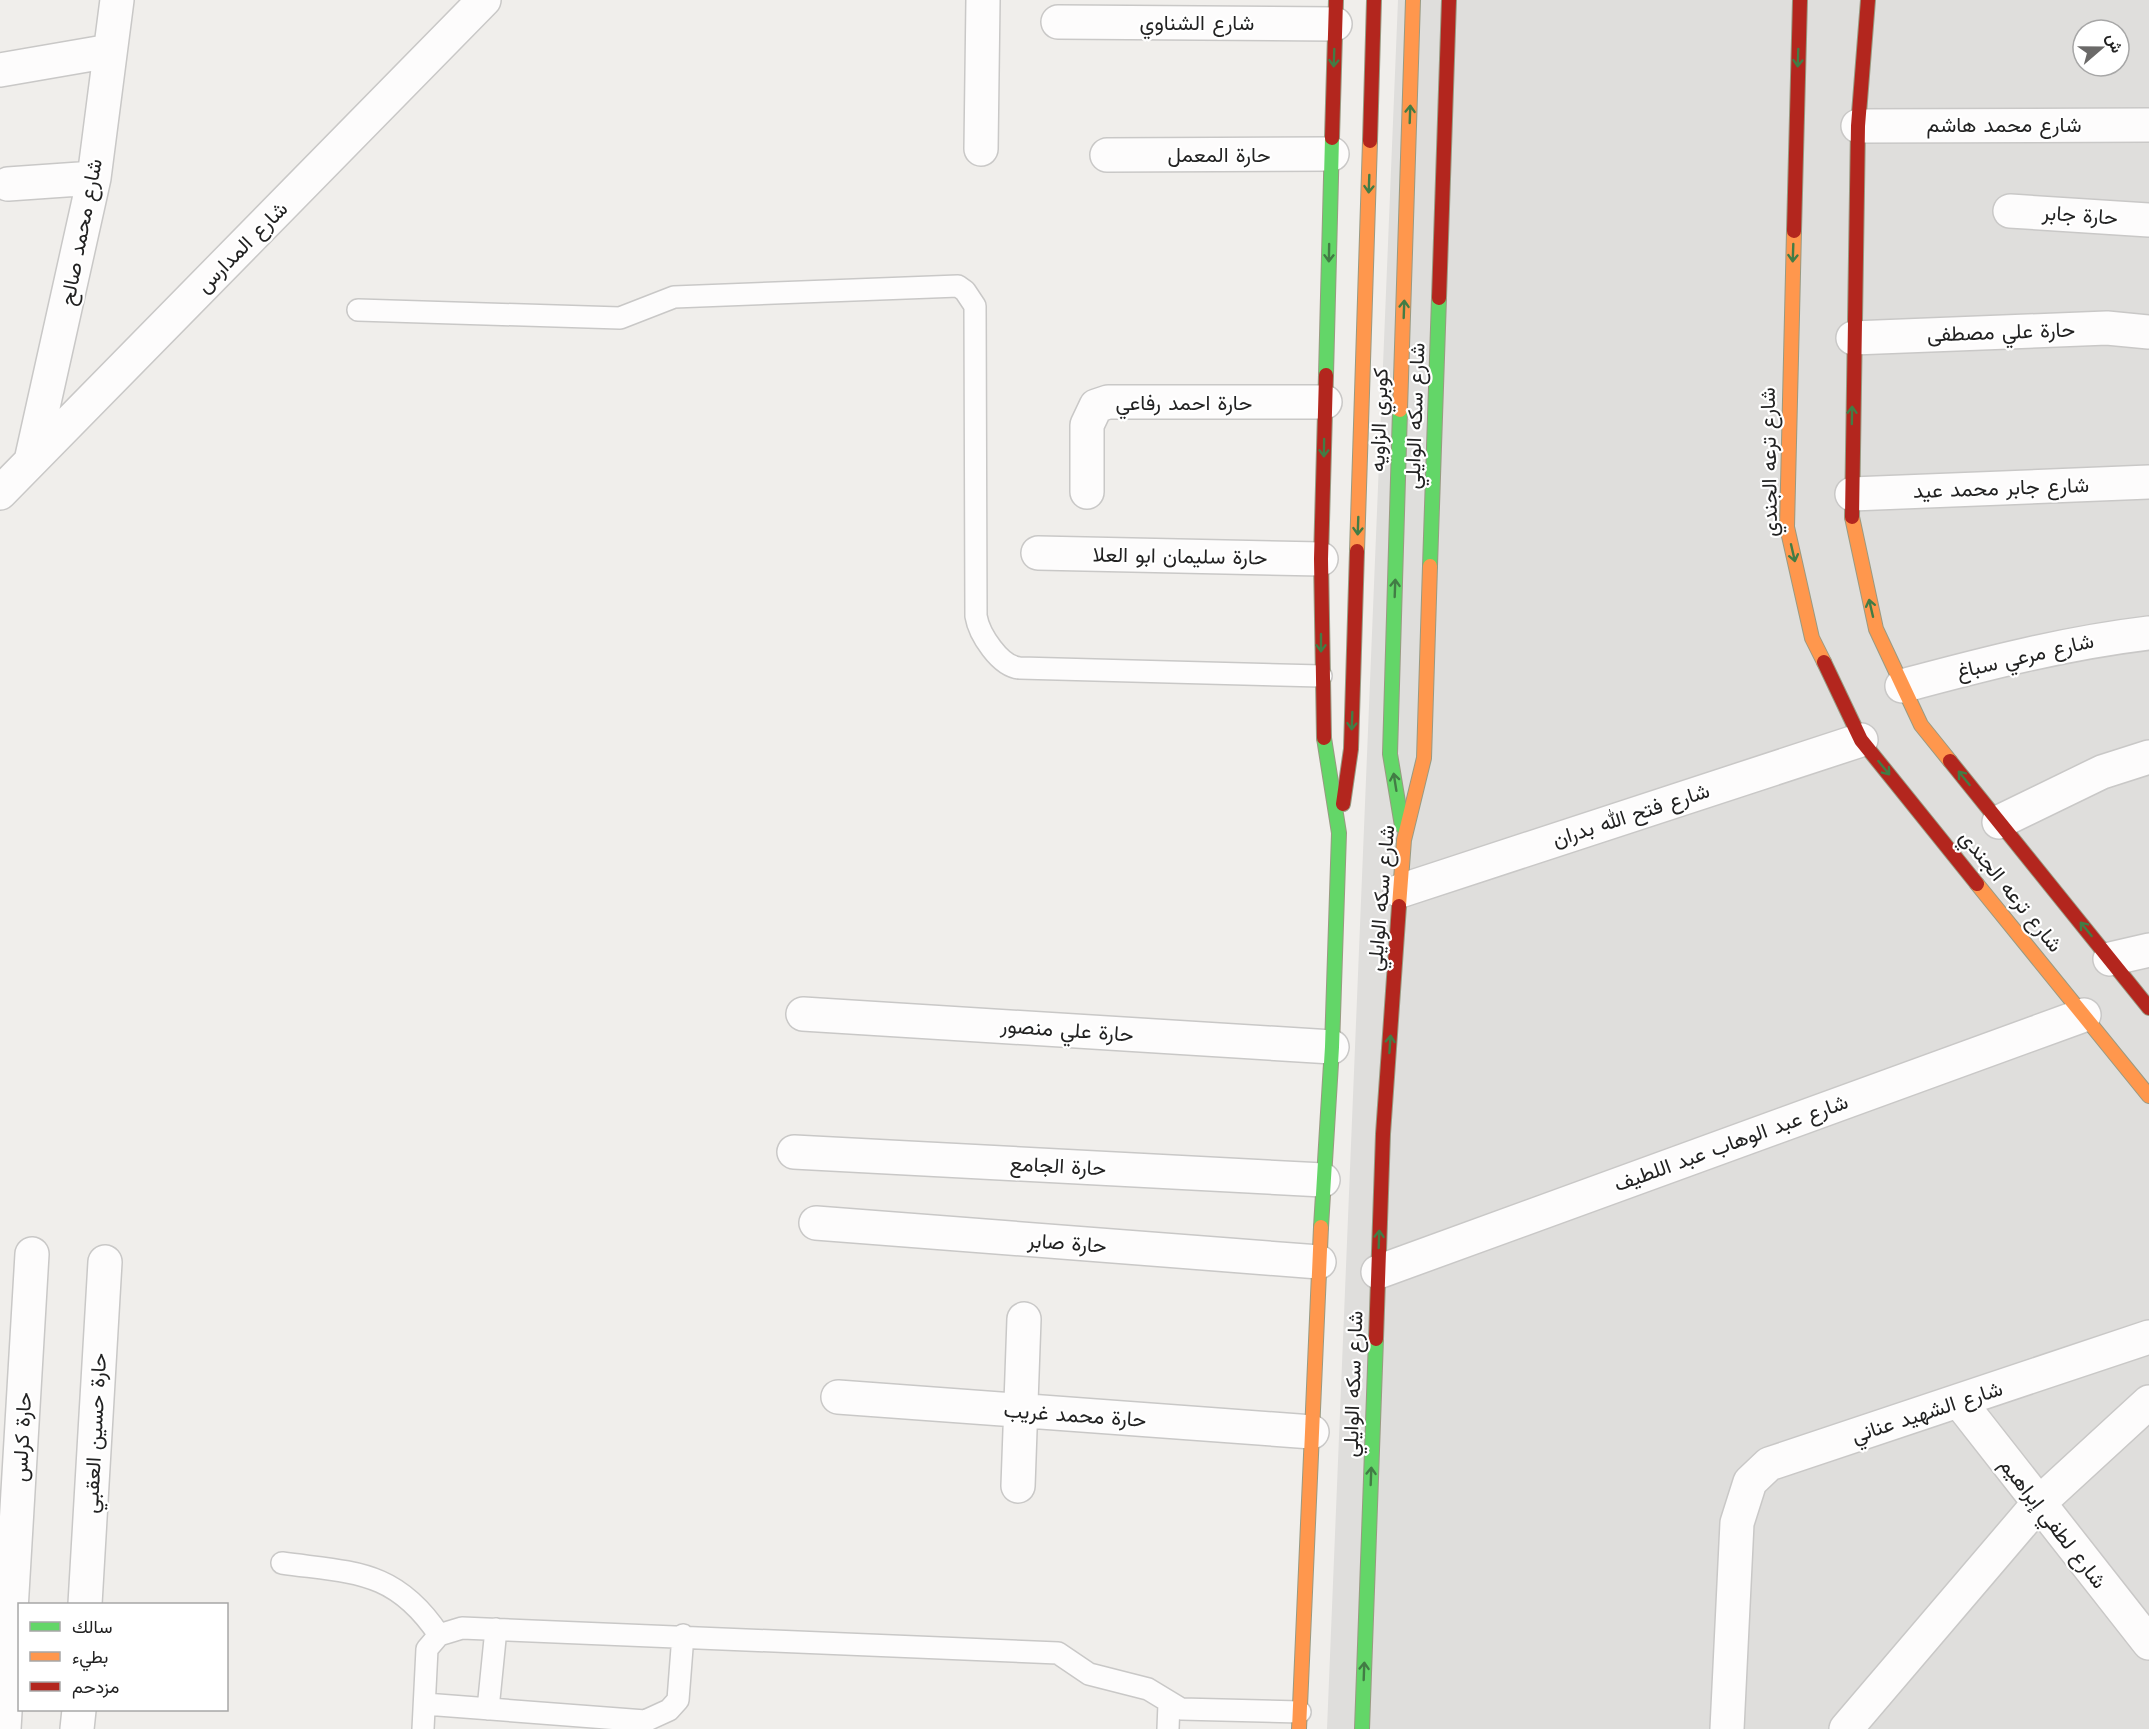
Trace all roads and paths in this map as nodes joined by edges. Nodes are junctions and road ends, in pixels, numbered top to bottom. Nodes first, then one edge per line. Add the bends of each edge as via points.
1 (117, 0) edge
2 (484, 0) edge
3 (983, 0) edge
4 (1374, 0) edge
5 (1413, 0) edge
6 (1449, 0) edge
7 (1800, 0) edge
8 (1868, 0) edge
9 (1336, 12) edge
10 (1058, 22) dead end
11 (110, 51) junction
12 (0, 70) edge
13 (2149, 125) edge
14 (1858, 126) junction
15 (981, 149) dead end
16 (1332, 154) junction
17 (1107, 155) dead end
18 (94, 178) junction
19 (8, 184) dead end
20 (2010, 211) dead end
21 (2149, 220) edge
22 (358, 310) dead end
23 (2149, 332) edge
24 (1853, 338) junction
25 (1325, 402) junction
26 (31, 462) junction
27 (2149, 482) edge
28 (1087, 492) dead end
29 (0, 493) edge
30 (1852, 494) junction
31 (1038, 554) dead end
32 (1322, 559) junction
33 (2149, 633) edge
34 (1321, 676) junction
35 (1902, 686) junction
36 (1861, 740) junction
37 (2149, 757) edge
38 (1999, 822) junction
39 (1339, 833) junction
40 (1404, 840) junction
41 (1401, 891) junction
42 (2149, 950) edge
43 (2110, 959) junction
44 (2149, 1008) edge
45 (803, 1014) dead end
46 (2084, 1015) junction
47 (1332, 1047) junction
48 (2149, 1095) edge
49 (794, 1152) dead end
50 (1323, 1180) junction
51 (816, 1223) dead end
52 (32, 1254) dead end
53 (105, 1262) dead end
54 (1319, 1262) junction
55 (1378, 1272) junction
56 (1024, 1319) dead end
57 (2149, 1337) edge
58 (838, 1397) dead end
59 (1959, 1401) junction
60 (2149, 1402) edge
61 (1021, 1411) junction
62 (1312, 1432) junction
63 (1018, 1486) dead end
64 (2038, 1504) junction
65 (7, 1561) edge
66 (282, 1563) dead end
67 (85, 1603) edge
68 (15, 1616) edge
69 (496, 1629) junction
70 (439, 1635) junction
71 (683, 1635) junction
72 (2149, 1643) edge
73 (1169, 1703) junction
74 (425, 1704) junction
75 (488, 1709) junction
76 (79, 1711) edge
77 (1299, 1720) edge
78 (4, 1729) edge
79 (78, 1729) edge
80 (423, 1729) edge
81 (1168, 1729) edge
82 (1362, 1729) edge
83 (1727, 1729) edge
84 (1845, 1729) edge

1 - 11 street, شارع محمد صالح
2 - 26 street, شارع المدارس
3 - 15 street
4 -> 39 main road, كوبري الزاويه via 1352,749
40 -> 5 main road, كوبري الزاويه via 1390,754
6 - 40 main road, شارع سكه الوايلي via 1424,758
7 -> 36 main road, شارع ترعه الجندي via 1787,527 1812,638
8 - 14 main road, شارع ترعه الجندي
9 - 10 street, شارع الشناوي
9 -> 16 main road, شارع سكه الوايلي
11 - 12 street
11 - 18 street, شارع محمد صالح
13 - 14 street, شارع محمد هاشم
14 - 24 main road, شارع ترعه الجندي
16 - 17 street, حارة المعمل
16 -> 25 main road, شارع سكه الوايلي
18 - 19 street
18 - 26 street, شارع محمد صالح
20 - 21 street, حارة جابر
22 - 34 lane via 620,318 674,297 958,286 975,306 976,616 980,630 1002,659 1013,668
23 - 24 street, حارة علي مصطفى via 2107,328
30 -> 24 main road, شارع ترعه الجندي
25 - 28 street, حارة احمد رفاعي via 1108,402 1096,406 1087,425
25 -> 32 main road, شارع سكه الوايلي
26 - 29 street, شارع المدارس
27 - 30 street, شارع جابر محمد عيد
35 -> 30 main road, شارع ترعه الجندي via 1876,629 1852,527
31 - 32 street, حارة سليمان ابو العلا
32 -> 34 main road, شارع سكه الوايلي
33 - 35 street, شارع مرعي سباغ via 2008,657
34 - 39 main road, شارع سكه الوايلي via 1324,742
38 -> 35 main road, شارع ترعه الجندي via 1921,725
36 - 41 street, شارع فتح الله بدران
36 -> 46 main road, شارع ترعه الجندي
37 - 38 street via 2102,772
43 -> 38 main road, شارع ترعه الجندي
39 - 47 main road, شارع سكه الوايلي
40 - 41 main road, شارع سكه الوايلي
55 -> 41 main road, شارع سكه الوايلي via 1383,1134
42 - 43 street
43 - 44 main road, شارع ترعه الجندي
45 - 47 street, حارة علي منصور
46 - 48 main road, شارع ترعه الجندي
46 - 55 street, شارع عبد الوهاب عبد اللطيف
47 - 50 main road, شارع سكه الوايلي
49 - 50 street, حارة الجامع
50 - 54 main road, شارع سكه الوايلي
51 - 54 street, حارة صابر
52 - 65 street, حارة كرلس
53 - 67 street, حارة حسين العقبي
54 - 62 main road, شارع سكه الوايلي
82 -> 55 main road, شارع سكه الوايلي
56 - 61 street
57 - 59 street, شارع الشهيد عناني
58 - 61 street, حارة محمد غريب
59 - 64 street, شارع لطفي إبراهيم
59 - 83 street, شارع الشهيد عناني via 1768,1464 1750,1482 1737,1522
60 - 64 street
61 - 62 street, حارة محمد غريب
61 - 63 street
62 - 77 main road, شارع سكه الوايلي
64 - 72 street, شارع لطفي إبراهيم
64 - 84 street
65 - 68 street, حارة كرلس
66 - 70 lane via 371,1576 410,1599
68 - 78 street, حارة كرلس
69 - 70 lane via 462,1628
69 - 71 lane
69 - 75 lane
70 - 74 lane via 428,1649
71 - 73 lane via 1058,1653 1089,1674 1148,1689
71 - 75 lane via 678,1700 657,1717 645,1721
73 - 77 lane via 1181,1709
73 - 81 lane
74 - 75 lane
74 - 80 lane
76 - 79 street

